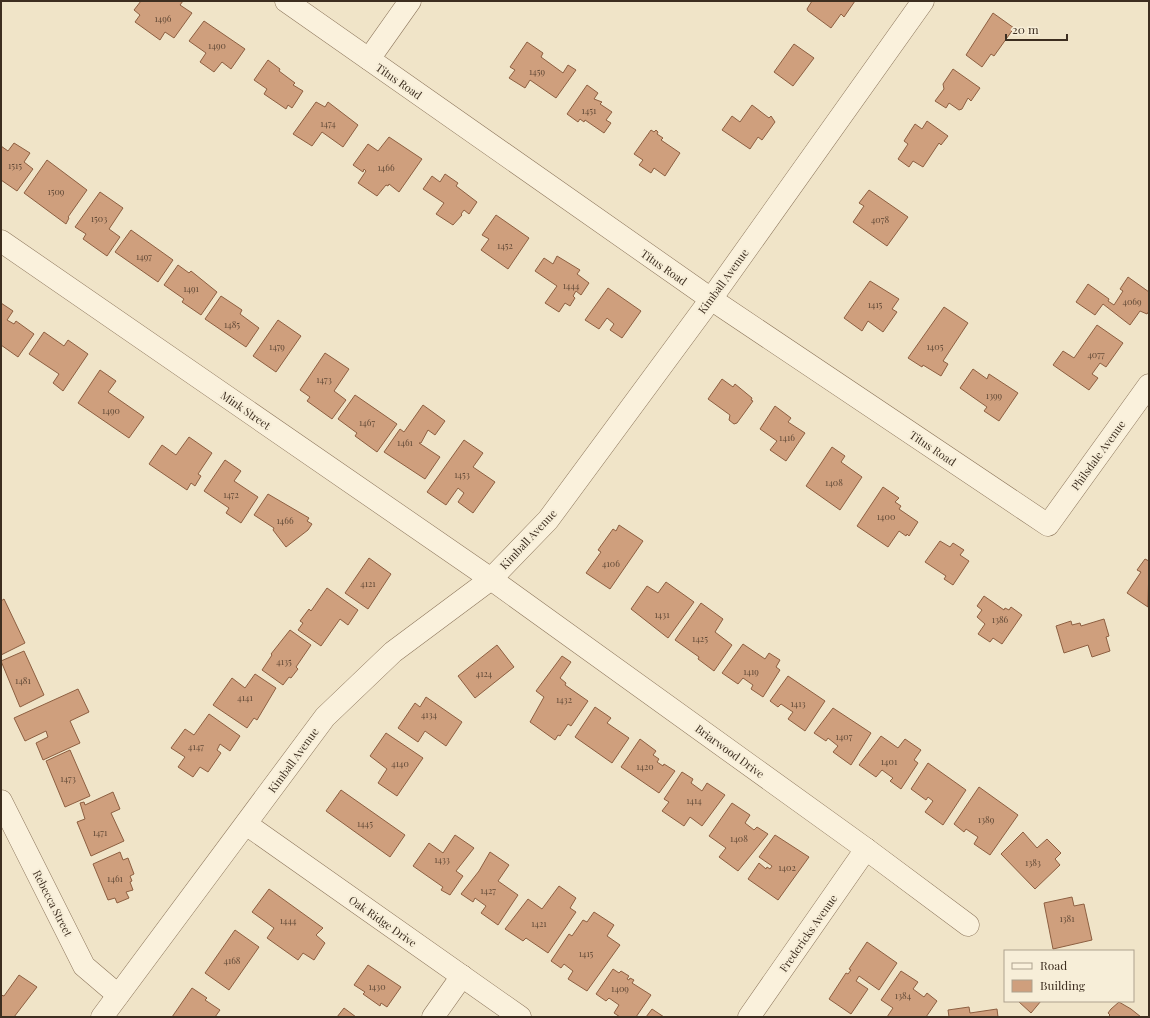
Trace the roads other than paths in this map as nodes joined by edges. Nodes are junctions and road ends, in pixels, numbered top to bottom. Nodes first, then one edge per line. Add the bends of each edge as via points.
1 (286, 1) edge
2 (410, 1) edge
3 (922, 1) edge
4 (369, 59) junction
5 (1, 241) edge
6 (710, 299) junction
7 (1149, 385) edge
8 (1048, 525) joint
9 (491, 578) junction
10 (1, 802) edge
11 (246, 824) junction
12 (866, 849) junction
13 (968, 925) dead end
14 (462, 976) junction
15 (118, 995) junction
16 (102, 1017) edge
17 (433, 1017) edge
18 (520, 1017) edge
19 (749, 1017) edge

1 - 4 street, Titus Road
2 - 4 street
3 - 6 street, Kimball Avenue
4 - 6 street, Titus Road
5 - 9 street, Mink Street
6 - 8 street, Titus Road
6 - 9 street, Kimball Avenue via 548,520
7 - 8 street, Philsdale Avenue
9 - 11 street, Kimball Avenue via 393,652 325,717
9 - 12 street, Briarwood Drive
10 - 15 street, Rebecca Street via 84,966
11 - 14 street, Oak Ridge Drive
11 - 15 street, Kimball Avenue
12 - 13 street, Briarwood Drive
12 - 19 street, Fredericks Avenue
14 - 17 street
14 - 18 street, Oak Ridge Drive
15 - 16 street, Kimball Avenue

